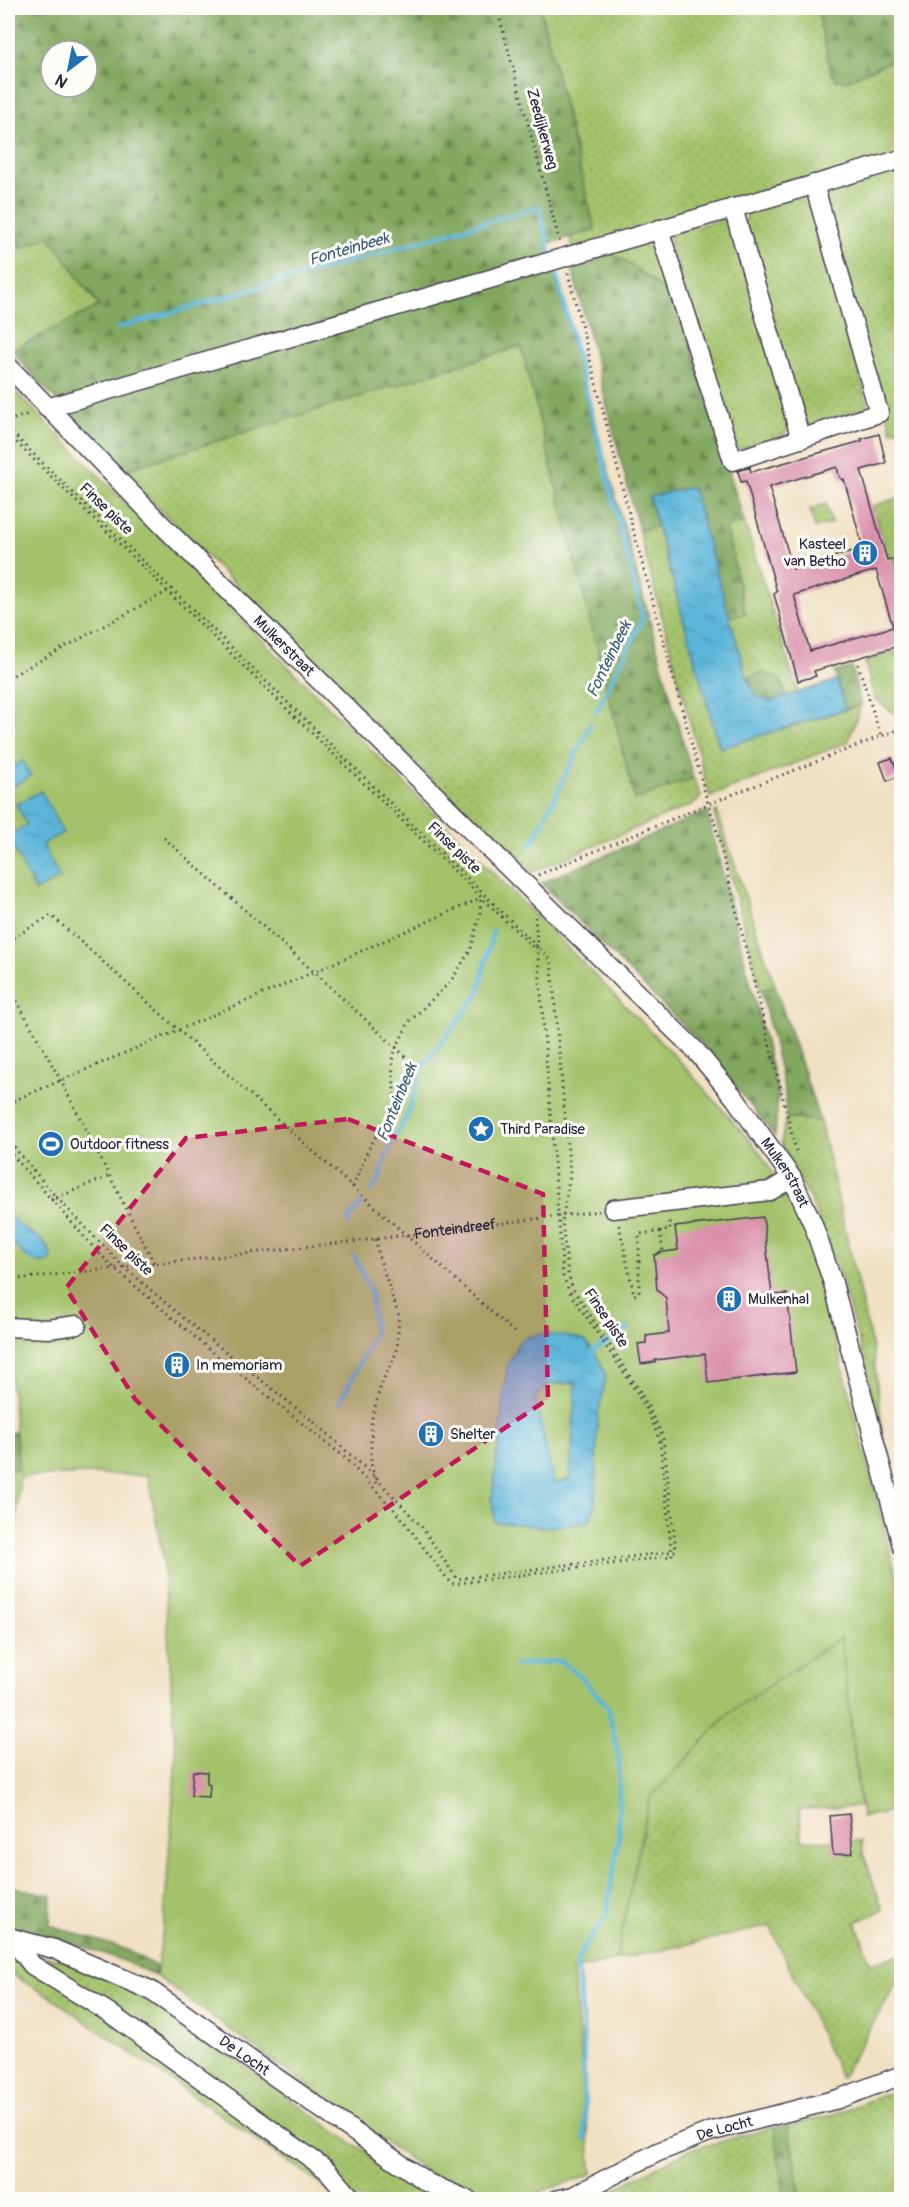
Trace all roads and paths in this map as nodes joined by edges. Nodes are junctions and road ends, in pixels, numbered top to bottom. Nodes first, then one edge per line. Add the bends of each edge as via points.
1 (498, 8) edge
2 (902, 159) edge
3 (814, 184) junction
4 (733, 208) junction
5 (659, 229) junction
6 (563, 257) junction
7 (8, 366) edge
8 (47, 408) junction
9 (8, 422) edge
10 (8, 429) edge
11 (8, 434) edge
12 (801, 439) junction
13 (168, 591) junction
14 (858, 664) dead end
15 (8, 678) edge
16 (902, 728) edge
17 (881, 737) junction
18 (708, 804) junction
19 (164, 838) dead end
20 (528, 887) junction
21 (481, 898) junction
22 (8, 941) edge
23 (536, 945) junction
24 (536, 950) junction
25 (314, 972) junction
26 (8, 985) edge
27 (9, 991) edge
28 (179, 1030) junction
29 (396, 1048) junction
30 (406, 1057) dead end
31 (60, 1081) junction
32 (8, 1103) edge
33 (8, 1140) edge
34 (8, 1150) edge
35 (109, 1176) junction
36 (792, 1178) junction
37 (353, 1187) junction
38 (56, 1197) junction
39 (51, 1200) junction
40 (615, 1209) junction
41 (564, 1215) junction
42 (559, 1216) junction
43 (669, 1219) dead end
44 (660, 1231) junction
45 (405, 1234) junction
46 (376, 1239) junction
47 (663, 1252) dead end
48 (154, 1263) junction
49 (122, 1265) junction
50 (113, 1268) junction
51 (8, 1280) edge
52 (77, 1324) dead end
53 (8, 1327) edge
54 (516, 1334) dead end
55 (376, 1478) junction
56 (377, 1490) junction
57 (902, 1546) edge
58 (672, 1551) junction
59 (9, 1937) edge
60 (902, 2075) edge
61 (568, 2198) edge
62 (353, 2199) edge
63 (468, 2199) edge

1 - 6 path, Zeedijkerweg
2 - 3 street
3 - 4 street
3 - 12 street via 879,413
4 - 5 street
4 - 12 street
5 - 6 street
5 - 12 street via 733,461
6 - 8 street
6 - 18 path, Zeedijkerweg
7 - 8 street, Mulkerstraat
8 - 9 path
8 - 20 street, Mulkerstraat
10 - 23 path, Finse piste
11 - 13 path
13 - 15 path
13 - 21 path
14 - 17 path
16 - 17 path
17 - 18 path
18 - 20 path
18 - 36 path, Zeedijkerweg via 800,1166
19 - 25 path
20 - 23 path
20 - 36 street, Mulkerstraat via 696,1051
21 - 24 path
21 - 25 path
21 - 29 path via 471,949 451,981 409,1022
22 - 28 path via 51,915
23 - 24 path
23 - 41 path, Finse piste via 551,960 570,1174
24 - 42 path
25 - 28 path
25 - 29 path
26 - 27 path
27 - 31 path
28 - 31 path
28 - 37 path
29 - 30 path
29 - 37 path via 392,1059 395,1103 368,1150
31 - 32 path
31 - 35 path
33 - 38 path, Finse piste
34 - 39 path
35 - 38 path
35 - 48 path
36 - 40 street via 770,1191
36 - 57 street, Mulkerstraat via 833,1282
37 - 45 path
38 - 39 path
38 - 49 path, Finse piste
39 - 50 path
40 - 41 path, Fonteindreef
40 - 44 path via 634,1294 639,1293 639,1234
41 - 42 path, Fonteindreef
41 - 58 path, Finse piste via 568,1273 573,1289 641,1393 663,1437 676,1551
42 - 45 path, Fonteindreef
42 - 58 path via 563,1276 569,1291 644,1404 660,1443
43 - 44 path via 670,1230
44 - 47 path
45 - 46 path, Fonteindreef
45 - 54 path
46 - 48 path, Fonteindreef
46 - 55 path via 399,1316 396,1351 371,1422 370,1463
48 - 49 path, Fonteindreef
49 - 50 path, Fonteindreef
49 - 55 path, Finse piste via 320,1427
50 - 51 path, Fonteindreef
50 - 56 path via 344,1457
52 - 53 street via 48,1329
55 - 56 path
55 - 58 path, Finse piste via 421,1526 457,1579
56 - 58 path via 451,1584 672,1556
59 - 62 street via 32,1965 108,2012 327,2170
59 - 63 street, De Locht via 54,1949 150,1990 428,2183
60 - 61 street, De Locht via 838,2099 709,2132 658,2152

